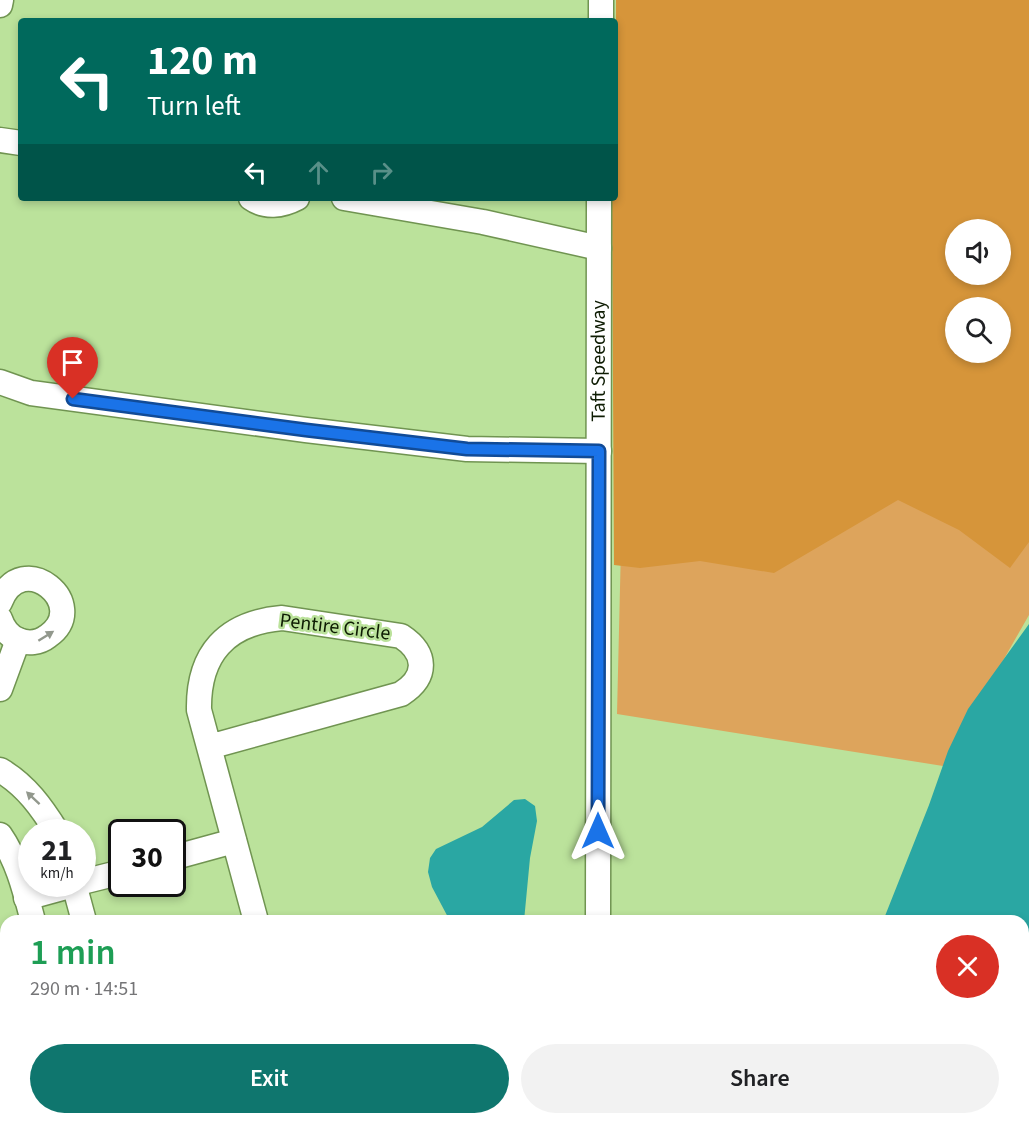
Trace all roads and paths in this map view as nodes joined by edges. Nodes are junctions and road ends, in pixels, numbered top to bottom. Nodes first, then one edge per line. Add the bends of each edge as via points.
1 (1, 0) edge
2 (601, 0) edge
3 (0, 5) edge
4 (601, 18) edge
5 (0, 140) edge
6 (18, 143) edge
7 (256, 201) edge
8 (288, 201) edge
9 (361, 201) edge
10 (599, 201) edge
11 (599, 248) junction
12 (0, 382) edge
13 (599, 451) junction
14 (0, 602) edge
15 (0, 619) edge
16 (18, 640) junction
17 (0, 688) edge
18 (209, 747) junction
19 (0, 770) edge
20 (49, 819) edge
21 (0, 835) edge
22 (234, 841) junction
23 (186, 854) edge
24 (30, 897) edge
25 (78, 897) edge
26 (27, 898) junction
27 (31, 915) edge
28 (83, 915) edge
29 (254, 915) edge
30 (598, 915) edge

1 - 3 street
2 - 4 street
5 - 6 street
7 - 8 street via 274,206
9 - 11 street
10 - 11 street, Taft Speedway
11 - 13 street, Taft Speedway
12 - 13 street via 31,393 467,449
13 - 30 street, Taft Speedway
16 -> 14 street via 37,642 55,631 62,611 56,591 39,580 28,579 9,586
15 - 16 street via 8,633
16 - 17 street
18 - 18 street, Pentire Circle via 401,694 418,679 419,654 401,636 282,618 243,627 213,652 198,688 199,710
18 - 22 street, Pentire Circle
20 -> 19 street via 40,804
21 - 26 street via 10,850
22 - 23 street
22 - 29 street, Pentire Circle
24 - 26 street
25 - 28 street
26 - 27 street

